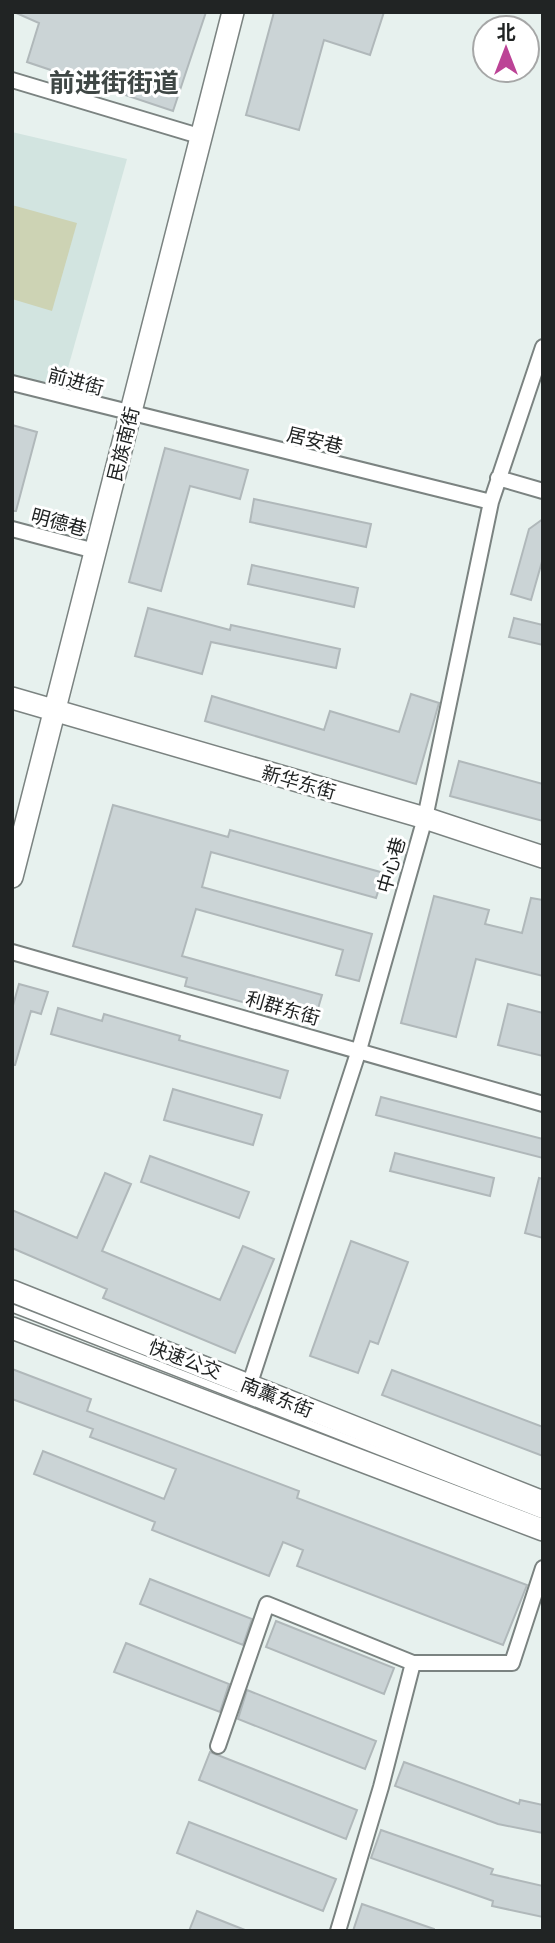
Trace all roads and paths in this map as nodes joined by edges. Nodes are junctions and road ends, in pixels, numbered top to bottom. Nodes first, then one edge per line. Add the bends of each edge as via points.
1 (233, 12) edge
2 (12, 80) edge
3 (199, 136) junction
4 (543, 347) edge
5 (12, 383) edge
6 (130, 415) junction
7 (498, 478) junction
8 (543, 491) edge
9 (491, 502) junction
10 (12, 529) edge
11 (95, 551) junction
12 (12, 698) edge
13 (54, 711) junction
14 (425, 818) junction
15 (543, 857) edge
16 (12, 877) edge
17 (12, 951) edge
18 (359, 1050) junction
19 (543, 1104) edge
20 (12, 1291) edge
21 (12, 1308) edge
22 (12, 1328) edge
23 (249, 1387) junction
24 (543, 1502) edge
25 (543, 1515) edge
26 (543, 1530) edge
27 (543, 1568) edge
28 (413, 1663) junction
29 (218, 1746) dead end
30 (338, 1931) edge

1 - 3 street, 民族南街
2 - 3 street
3 - 6 street, 民族南街
4 - 7 street, 中心巷
5 - 6 street, 前进街
6 - 9 street, 居安巷
6 - 11 street, 民族南街
7 - 8 street
7 - 9 street, 中心巷
9 - 14 street, 中心巷
10 - 11 street, 明德巷
11 - 13 street, 民族南街
12 - 13 street, 新华东街
13 - 14 street, 新华东街
13 - 16 street, 民族南街
14 - 15 street, 新华东街
14 - 18 street, 中心巷
17 - 18 street, 利群东街
18 - 19 street, 利群东街
18 - 23 street, 中心巷
20 - 23 street, 南薰东街
21 - 25 lane, 快速公交
22 - 26 street, 南薰东街
23 - 24 street, 南薰东街
27 - 28 street via 512,1663
28 - 29 street via 267,1604
28 - 30 street

